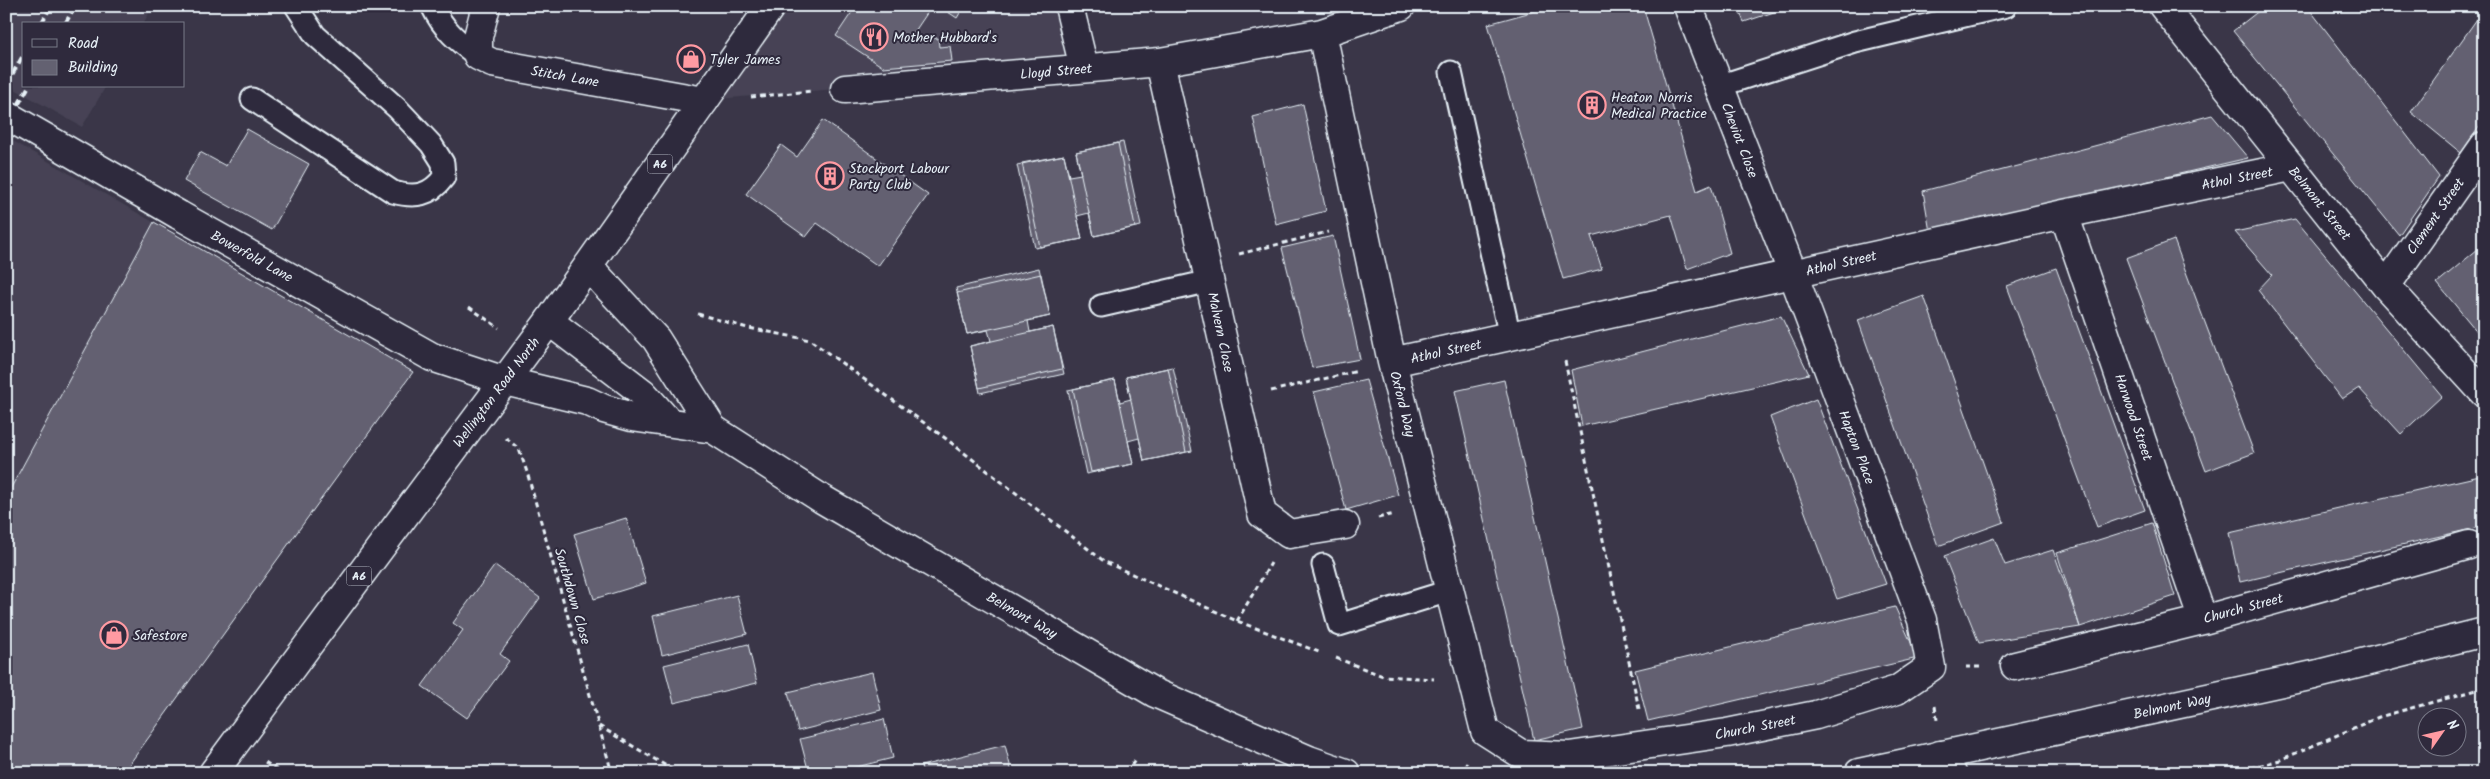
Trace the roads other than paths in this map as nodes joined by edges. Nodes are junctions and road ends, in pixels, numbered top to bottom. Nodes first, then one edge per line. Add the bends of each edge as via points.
1 (296, 6) edge
2 (432, 6) edge
3 (486, 6) edge
4 (771, 6) edge
5 (1069, 6) edge
6 (1401, 6) edge
7 (1688, 6) edge
8 (2006, 6) edge
9 (2163, 6) edge
10 (1322, 33) junction
11 (478, 56) junction
12 (1160, 62) junction
13 (1084, 68) junction
14 (1450, 72) dead end
15 (1719, 86) junction
16 (845, 89) road end
17 (252, 99) dead end
18 (704, 100) junction
19 (6, 115) edge
20 (2484, 146) edge
21 (2291, 167) junction
22 (2064, 214) junction
23 (588, 266) junction
24 (1208, 272) junction
25 (1792, 274) junction
26 (2386, 286) junction
27 (1101, 306) dead end
28 (549, 321) junction
29 (1510, 336) junction
30 (1392, 362) junction
31 (505, 380) junction
32 (2484, 393) edge
33 (668, 421) junction
34 (713, 429) junction
35 (1346, 525) road end
36 (2469, 545) dead end
37 (1323, 565) dead end
38 (1449, 591) junction
39 (2203, 620) junction
40 (2484, 632) edge
41 (2015, 666) road end
42 (1931, 667) joint
43 (1521, 754) joint
44 (1946, 764) edge
45 (213, 773) edge
46 (1346, 773) edge
47 (1859, 773) edge

1 - 17 lane via 315,35 398,109 431,144 443,163 444,177 436,189 422,195 394,192
2 - 11 lane via 454,39
3 - 11 main road via 478,37
4 - 18 main road, Wellington Road North / A6
5 - 13 main road
6 - 10 main road, Lloyd Street
7 - 15 main road, Cheviot Close
8 - 15 lane via 1855,42
9 - 21 main road, Belmont Street
10 - 12 main road, Lloyd Street
10 - 30 main road, Oxford Way
11 - 18 main road, Stitch Lane via 492,63
12 - 13 main road, Lloyd Street
12 - 24 main road, Malvern Close
13 - 16 main road, Lloyd Street
14 - 29 lane
15 - 25 main road, Cheviot Close
18 - 23 main road, Wellington Road North / A6
19 - 31 main road, Bowerfold Lane, bridge via 432,358
20 - 26 main road, Clement Street
21 - 22 main road, Athol Street
21 - 26 main road, Belmont Street
22 - 25 main road, Athol Street
22 - 39 main road, Harwood Street
23 - 28 main road, Wellington Road North / A6
23 - 34 main road via 656,339
24 - 27 lane
24 - 35 main road, Malvern Close via 1262,514 1289,534
25 - 29 main road, Athol Street
25 - 42 main road, Hapton Place via 1922,620
26 - 32 main road, Belmont Street
28 - 31 main road, Wellington Road North / A6
28 - 33 main road via 643,393
29 - 30 main road, Athol Street
30 - 38 main road, Oxford Way
31 - 33 main road, Bowerfold Lane via 587,401 632,417
31 - 45 main road, Wellington Road North / A6
33 - 34 main road, Bowerfold Lane
34 - 46 main road, Belmont Way via 822,499 1155,693
36 - 39 main road, Church Street
37 - 38 lane via 1338,625
38 - 43 main road, Oxford Way via 1485,731
39 - 41 main road, Church Street
40 - 44 main road, Belmont Way
42 - 43 main road, Church Street via 1897,690 1816,715 1727,733 1569,756
44 - 47 main road, Belmont Way

